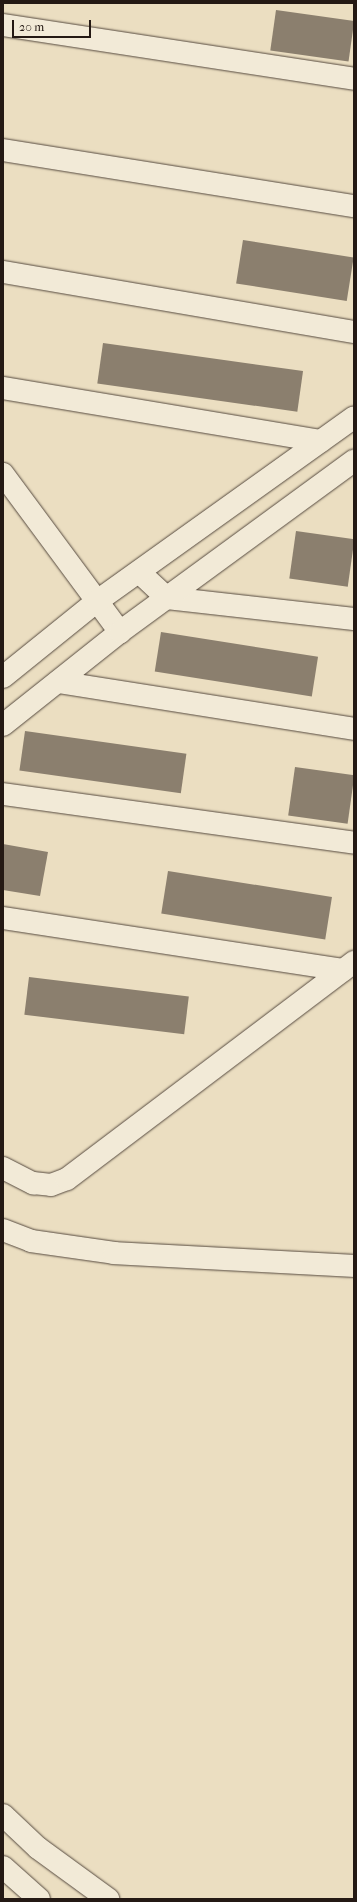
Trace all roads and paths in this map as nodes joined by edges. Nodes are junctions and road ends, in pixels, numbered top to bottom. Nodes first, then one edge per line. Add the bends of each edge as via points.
1 (3, 25) edge
2 (354, 79) edge
3 (3, 150) edge
4 (354, 206) edge
5 (3, 272) edge
6 (354, 332) edge
7 (3, 388) edge
8 (354, 416) edge
9 (321, 441) junction
10 (354, 461) edge
11 (3, 474) edge
12 (139, 572) junction
13 (167, 598) junction
14 (96, 602) junction
15 (354, 619) edge
16 (120, 632) junction
17 (3, 676) edge
18 (58, 682) junction
19 (3, 725) edge
20 (354, 729) edge
21 (3, 794) edge
22 (354, 843) edge
23 (3, 918) edge
24 (349, 966) edge
25 (3, 1168) edge
26 (3, 1230) edge
27 (354, 1266) edge
28 (3, 1815) edge
29 (3, 1867) edge
30 (39, 1899) edge
31 (108, 1899) edge

1 - 2 lane
3 - 4 lane
5 - 6 lane
7 - 9 lane
8 - 9 lane
9 - 12 lane
10 - 13 lane
11 - 14 lane
12 - 13 lane
12 - 14 lane
13 - 15 lane
13 - 16 lane
14 - 16 lane
14 - 17 lane
16 - 18 lane
18 - 19 lane
18 - 20 lane
21 - 22 lane
23 - 24 lane
24 - 25 lane via 67,1179 51,1185 33,1183
26 - 27 lane via 31,1241 114,1253
28 - 31 lane via 38,1848
29 - 30 lane

